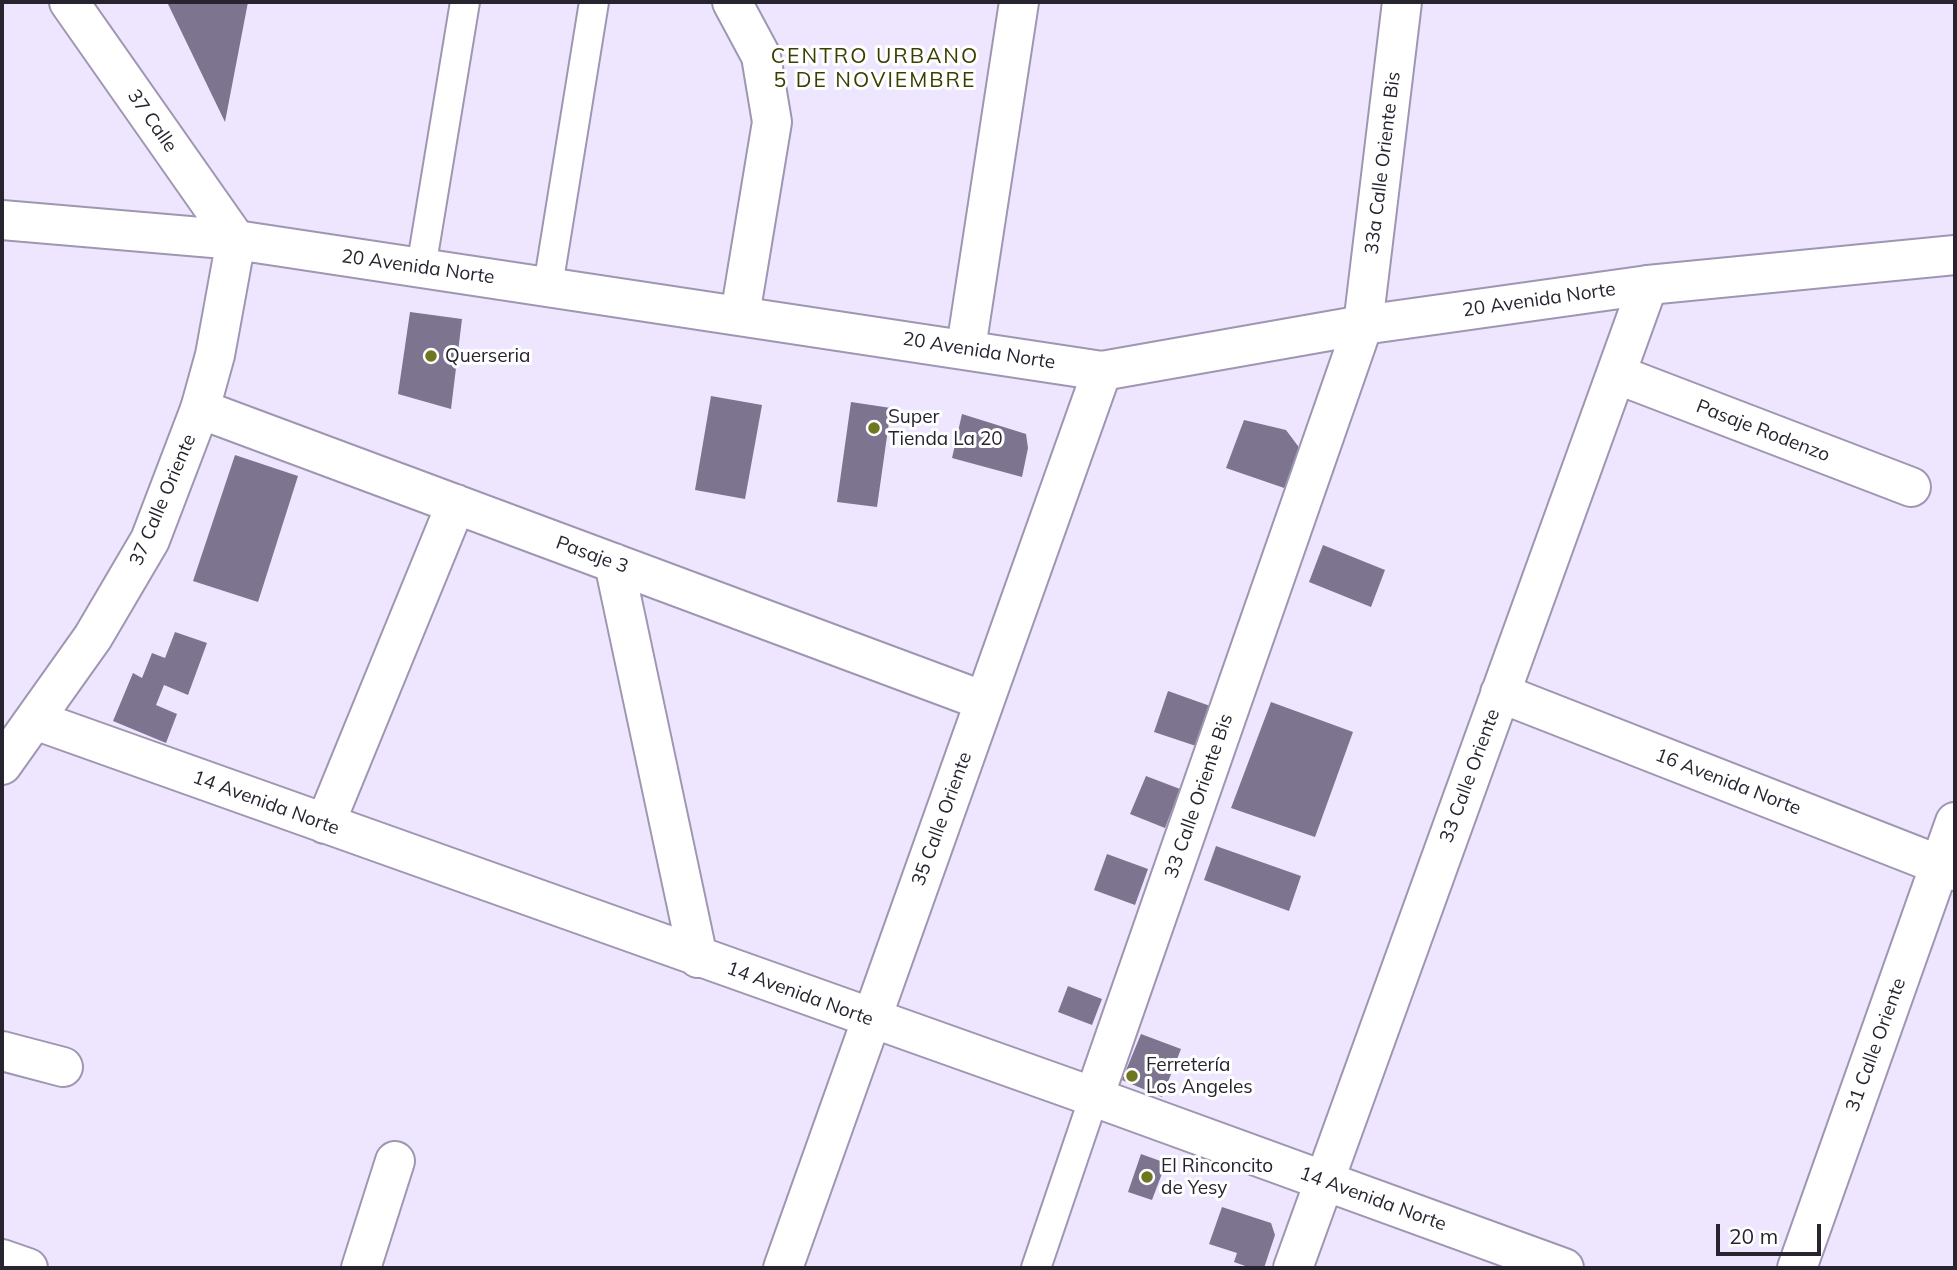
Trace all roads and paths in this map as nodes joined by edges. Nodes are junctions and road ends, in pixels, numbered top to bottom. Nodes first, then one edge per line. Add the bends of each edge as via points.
1 (69, 2) edge
2 (465, 2) edge
3 (594, 2) edge
4 (732, 2) edge
5 (1019, 2) edge
6 (1402, 2) edge
7 (2, 220) edge
8 (236, 240) junction
9 (1955, 255) edge
10 (421, 268) junction
11 (1648, 285) junction
12 (548, 286) junction
13 (740, 314) junction
14 (1363, 325) junction
15 (966, 348) junction
16 (1102, 371) junction
17 (1616, 374) junction
18 (200, 409) junction
19 (1911, 487) dead end
20 (456, 504) junction
21 (614, 563) junction
22 (1500, 693) junction
23 (984, 701) junction
24 (35, 720) junction
25 (2, 765) edge
26 (1955, 822) edge
27 (325, 824) junction
28 (1948, 868) edge
29 (698, 958) junction
30 (871, 1019) junction
31 (2, 1051) edge
32 (63, 1067) dead end
33 (1094, 1097) junction
34 (395, 1161) dead end
35 (1324, 1182) junction
36 (2, 1259) edge
37 (28, 1268) edge
38 (362, 1268) edge
39 (783, 1268) edge
40 (1036, 1268) edge
41 (1293, 1268) edge
42 (1564, 1268) edge
43 (1797, 1268) edge

1 - 8 street, 37 Calle
2 - 10 street
3 - 12 street
4 - 13 street via 761,56 772,122
5 - 15 street
6 - 14 street, 33a Calle Oriente Bis
7 - 8 street, 20 Avenida Norte
8 - 10 street, 20 Avenida Norte
8 - 18 street, 37 Calle Oriente
9 - 11 street, 20 Avenida Norte
10 - 12 street, 20 Avenida Norte
11 - 14 street, 20 Avenida Norte
11 - 17 street, 33 Calle Oriente
12 - 13 street, 20 Avenida Norte
13 - 15 street, 20 Avenida Norte
14 - 16 street, 20 Avenida Norte
14 - 33 street, 33 Calle Oriente Bis
15 - 16 street, 20 Avenida Norte
16 - 23 street, 35 Calle Oriente
17 - 19 street, Pasaje Rodenzo
17 - 22 street, 33 Calle Oriente
18 - 20 street, Pasaje 3
18 - 24 street, 37 Calle Oriente via 155,528 132,574
20 - 21 street, Pasaje 3
20 - 27 street
21 - 23 street, Pasaje 3
21 - 29 street
22 - 28 street, 16 Avenida Norte
22 - 35 street, 33 Calle Oriente
23 - 30 street, 35 Calle Oriente
24 - 25 street, 37 Calle Oriente
24 - 27 street, 14 Avenida Norte
26 - 28 street, 31 Calle Oriente
27 - 29 street, 14 Avenida Norte
28 - 43 street, 31 Calle Oriente
29 - 30 street, 14 Avenida Norte
30 - 33 street, 14 Avenida Norte
30 - 39 street, 35 Calle Oriente
31 - 32 street
33 - 35 street, 14 Avenida Norte
33 - 40 street, 33 Calle Oriente Bis
34 - 38 street
35 - 41 street, 33 Calle Oriente
35 - 42 street, 14 Avenida Norte
36 - 37 street

